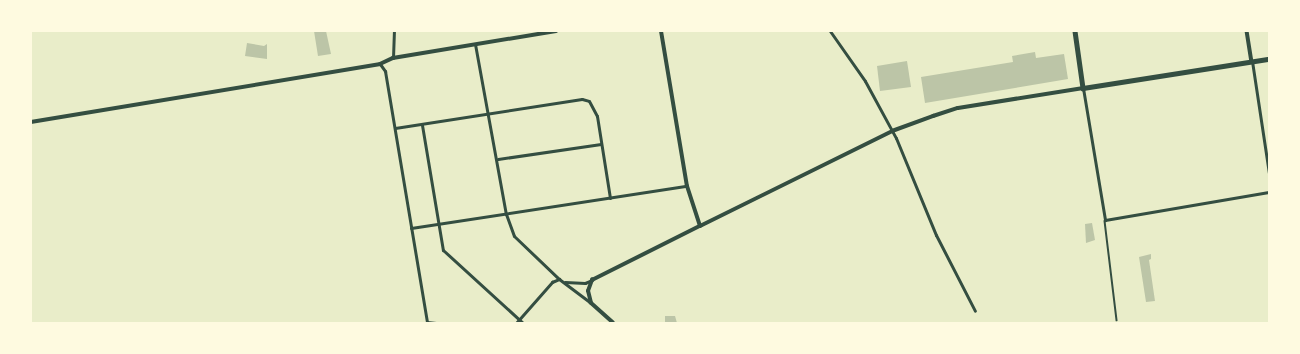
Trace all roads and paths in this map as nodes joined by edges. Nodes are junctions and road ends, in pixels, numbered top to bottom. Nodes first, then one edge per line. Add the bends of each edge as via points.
1 (394, 31) edge
2 (556, 31) edge
3 (661, 31) edge
4 (830, 31) edge
5 (1075, 31) edge
6 (1247, 31) edge
7 (476, 44) junction
8 (393, 58) junction
9 (1269, 59) edge
10 (1252, 61) junction
11 (380, 64) junction
12 (1084, 88) junction
13 (489, 114) junction
14 (31, 122) edge
15 (422, 125) junction
16 (395, 128) junction
17 (892, 131) junction
18 (601, 144) junction
19 (498, 159) junction
20 (1269, 173) edge
21 (687, 186) junction
22 (1269, 192) edge
23 (610, 198) junction
24 (506, 214) junction
25 (1105, 220) junction
26 (439, 224) junction
27 (700, 226) junction
28 (411, 228) junction
29 (559, 279) junction
30 (592, 280) junction
31 (564, 282) junction
32 (591, 303) junction
33 (975, 311) dead end
34 (519, 320) junction
35 (1117, 320) dead end
36 (436, 323) edge
37 (516, 323) edge
38 (523, 323) edge
39 (613, 323) edge

1 - 8 street
2 - 7 street
3 - 21 main road
4 - 17 street via 865,81
5 - 12 main road
6 - 10 street
7 - 8 street
7 - 13 street
8 - 11 street
9 - 10 main road
10 - 12 main road
10 - 20 street
11 - 14 street
11 - 16 street via 384,72
12 - 17 main road via 958,108
12 - 25 street
13 - 15 street
13 - 18 street via 582,99 589,101 595,110
13 - 19 street
15 - 16 street
15 - 26 street
16 - 28 street
17 - 27 main road
17 - 33 street via 911,170 936,235
18 - 19 street
18 - 23 street
19 - 24 street
21 - 23 street
21 - 27 main road
22 - 25 street
23 - 24 street
24 - 26 street
24 - 29 street via 514,236
25 - 35 lane
26 - 28 street
26 - 34 street via 442,250
27 - 30 street
28 - 36 street via 427,322
29 - 31 street
29 - 34 street via 552,282
30 - 31 street via 585,283
30 - 32 street via 588,291
31 - 32 street
32 - 39 street
34 - 37 street
34 - 38 street

